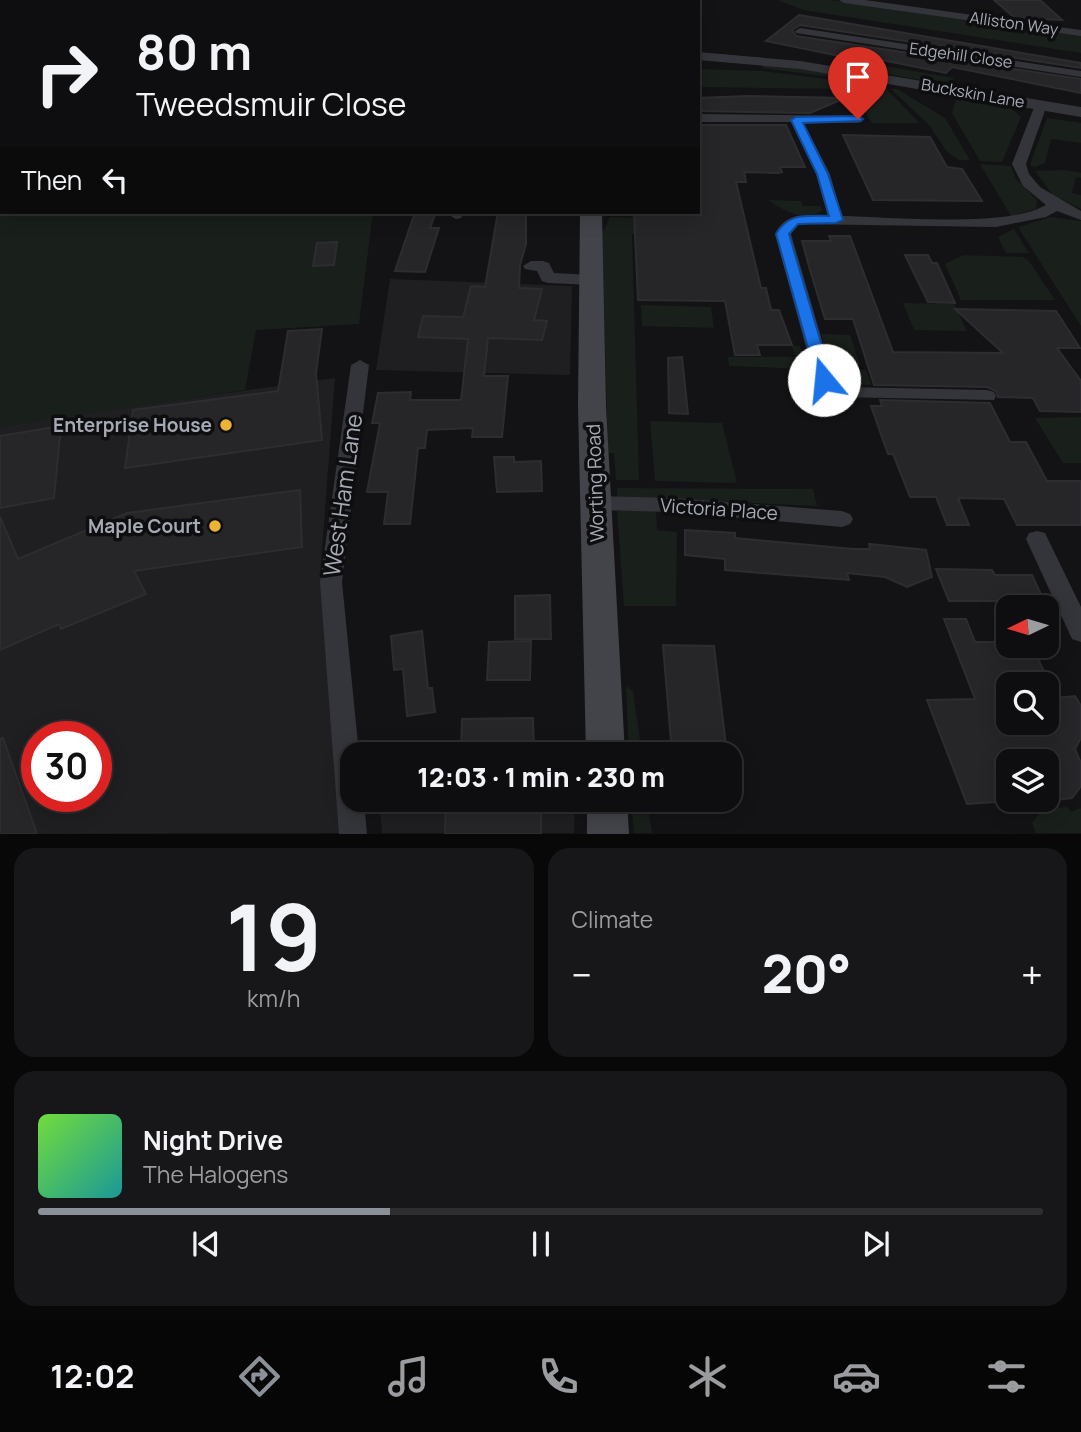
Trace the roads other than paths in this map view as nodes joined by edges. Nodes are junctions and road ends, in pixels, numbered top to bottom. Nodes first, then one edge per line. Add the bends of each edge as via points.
1 (844, 0) edge
2 (949, 0) edge
3 (946, 12) junction
4 (800, 32) dead end
5 (1081, 33) edge
6 (700, 56) edge
7 (1081, 74) edge
8 (1041, 105) junction
9 (1081, 111) edge
10 (700, 118) edge
11 (858, 119) dead end
12 (796, 120) junction
13 (1056, 205) junction
14 (592, 214) edge
15 (1081, 216) edge
16 (836, 220) junction
17 (531, 266) dead end
18 (591, 280) junction
19 (360, 365) dead end
20 (987, 396) dead end
21 (596, 503) junction
22 (842, 519) dead end
23 (1037, 539) dead end
24 (1081, 632) edge
25 (606, 742) edge
26 (607, 812) edge
27 (353, 834) edge
28 (608, 834) edge

1 - 3 street, Alliston Way
2 - 3 street
3 - 5 street, Alliston Way
4 - 7 street, Edgehill Close
6 - 8 street, Buckskin Lane via 787,63
8 - 9 street, Buckskin Lane
8 - 13 street via 1019,164 1030,188
10 - 12 street
11 - 12 street
12 - 16 street via 823,174
13 - 15 street
13 - 16 street via 1041,214 996,223
14 - 18 main road, Worting Road
16 - 20 street via 795,220 783,234 824,380 841,393
17 - 18 street via 543,266 548,278
18 - 21 main road, Worting Road
19 - 27 street, West Ham Lane via 331,582
21 - 22 street, Victoria Place
21 - 25 main road, Worting Road
23 - 24 street
26 - 28 main road

